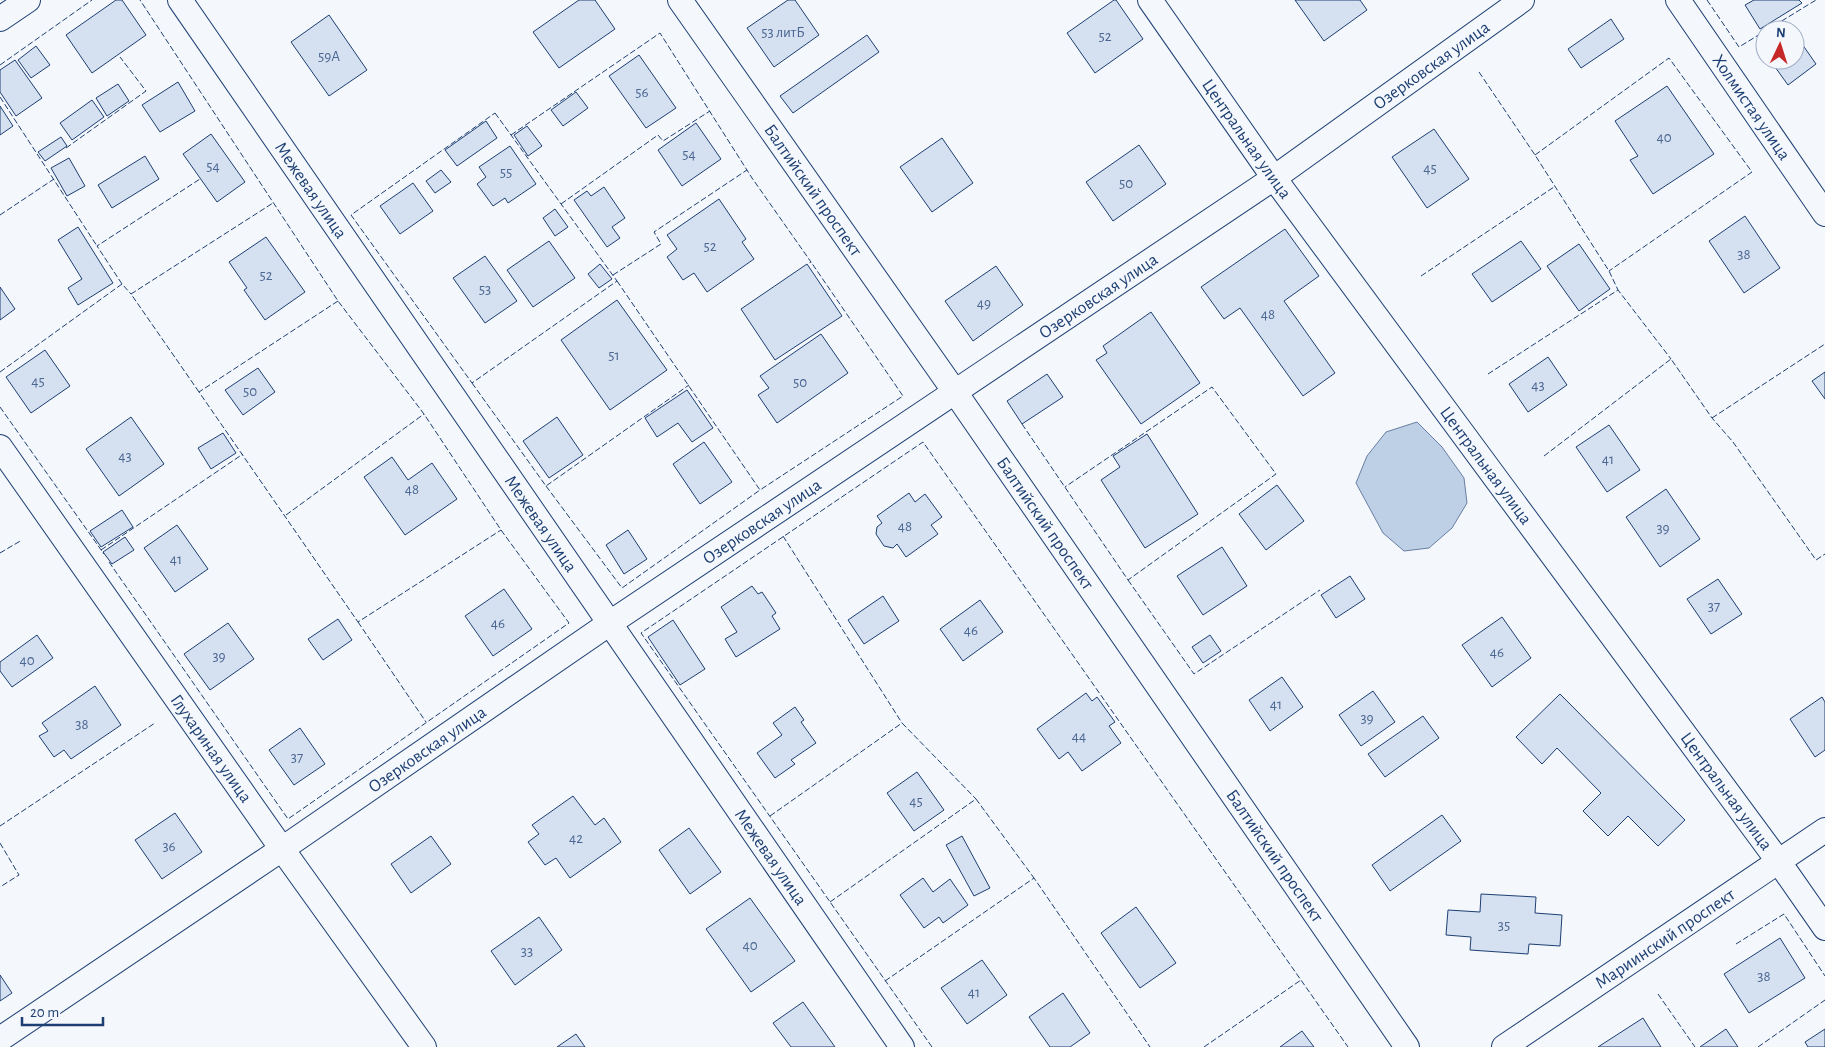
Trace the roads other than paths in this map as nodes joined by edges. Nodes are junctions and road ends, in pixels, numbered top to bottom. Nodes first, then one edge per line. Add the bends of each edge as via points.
1 (28, 0) edge
2 (180, 0) edge
3 (680, 0) edge
4 (1150, 0) edge
5 (1522, 0) edge
6 (1678, 0) edge
7 (0, 19) edge
8 (1274, 178) junction
9 (1825, 214) edge
10 (955, 392) junction
11 (0, 448) edge
12 (610, 623) junction
13 (1825, 830) edge
14 (282, 849) junction
15 (1779, 862) junction
16 (1825, 928) edge
17 (0, 1038) edge
18 (424, 1047) edge
19 (902, 1047) edge
20 (1407, 1047) edge
21 (1504, 1047) edge

1 - 7 street
2 - 12 street, Межевая улица
3 - 10 street, Балтийский проспект
4 - 8 street, Центральная улица
5 - 8 street, Озерковская улица
6 - 9 street, Холмистая улица
8 - 10 street, Озерковская улица
8 - 15 street, Центральная улица
10 - 12 street, Озерковская улица
10 - 20 street, Балтийский проспект
11 - 14 street, Глухариная улица
12 - 14 street, Озерковская улица
12 - 19 street, Межевая улица
13 - 15 street, Мариинский проспект
14 - 17 street, Озерковская улица
14 - 18 street, Глухариная улица
15 - 16 street, Центральная улица
15 - 21 street, Мариинский проспект

